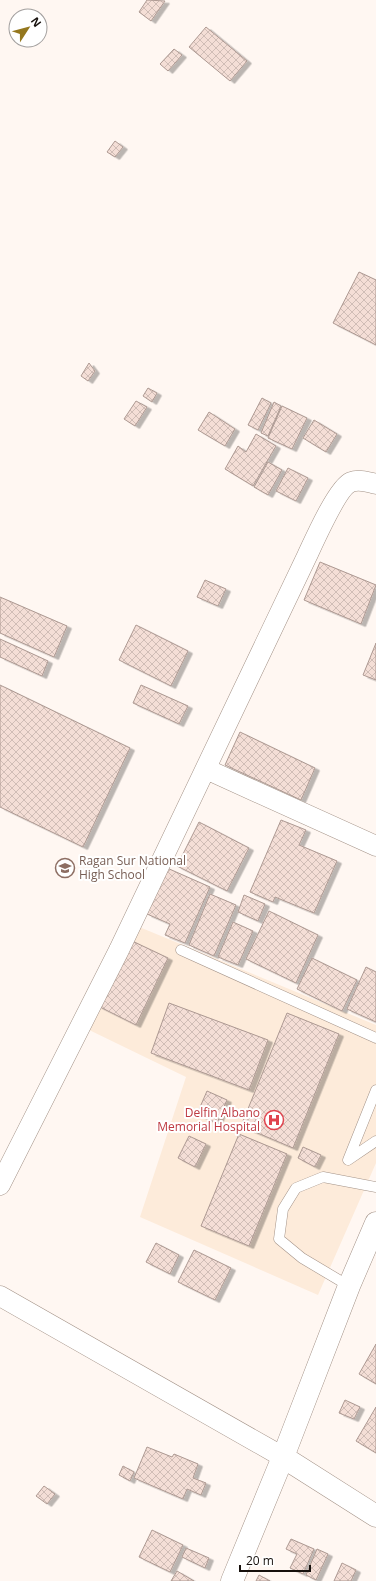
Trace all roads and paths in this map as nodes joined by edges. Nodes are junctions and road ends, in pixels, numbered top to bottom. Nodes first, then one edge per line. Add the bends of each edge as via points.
1 (376, 484) edge
2 (206, 768) junction
3 (376, 846) edge
4 (181, 950) dead end
5 (376, 1038) edge
6 (376, 1090) edge
7 (376, 1141) edge
8 (0, 1185) edge
9 (376, 1187) edge
10 (376, 1223) edge
11 (349, 1286) junction
12 (0, 1296) edge
13 (283, 1457) junction
14 (376, 1516) edge
15 (232, 1581) edge

1 - 2 street via 351,482 339,493
2 - 3 street
2 - 8 street via 119,950
4 - 5 lane
6 - 7 lane via 348,1160
9 - 11 lane via 323,1177 296,1188 283,1210 279,1239 302,1258
10 - 11 street
11 - 13 street
12 - 13 street
13 - 14 street
13 - 15 street

